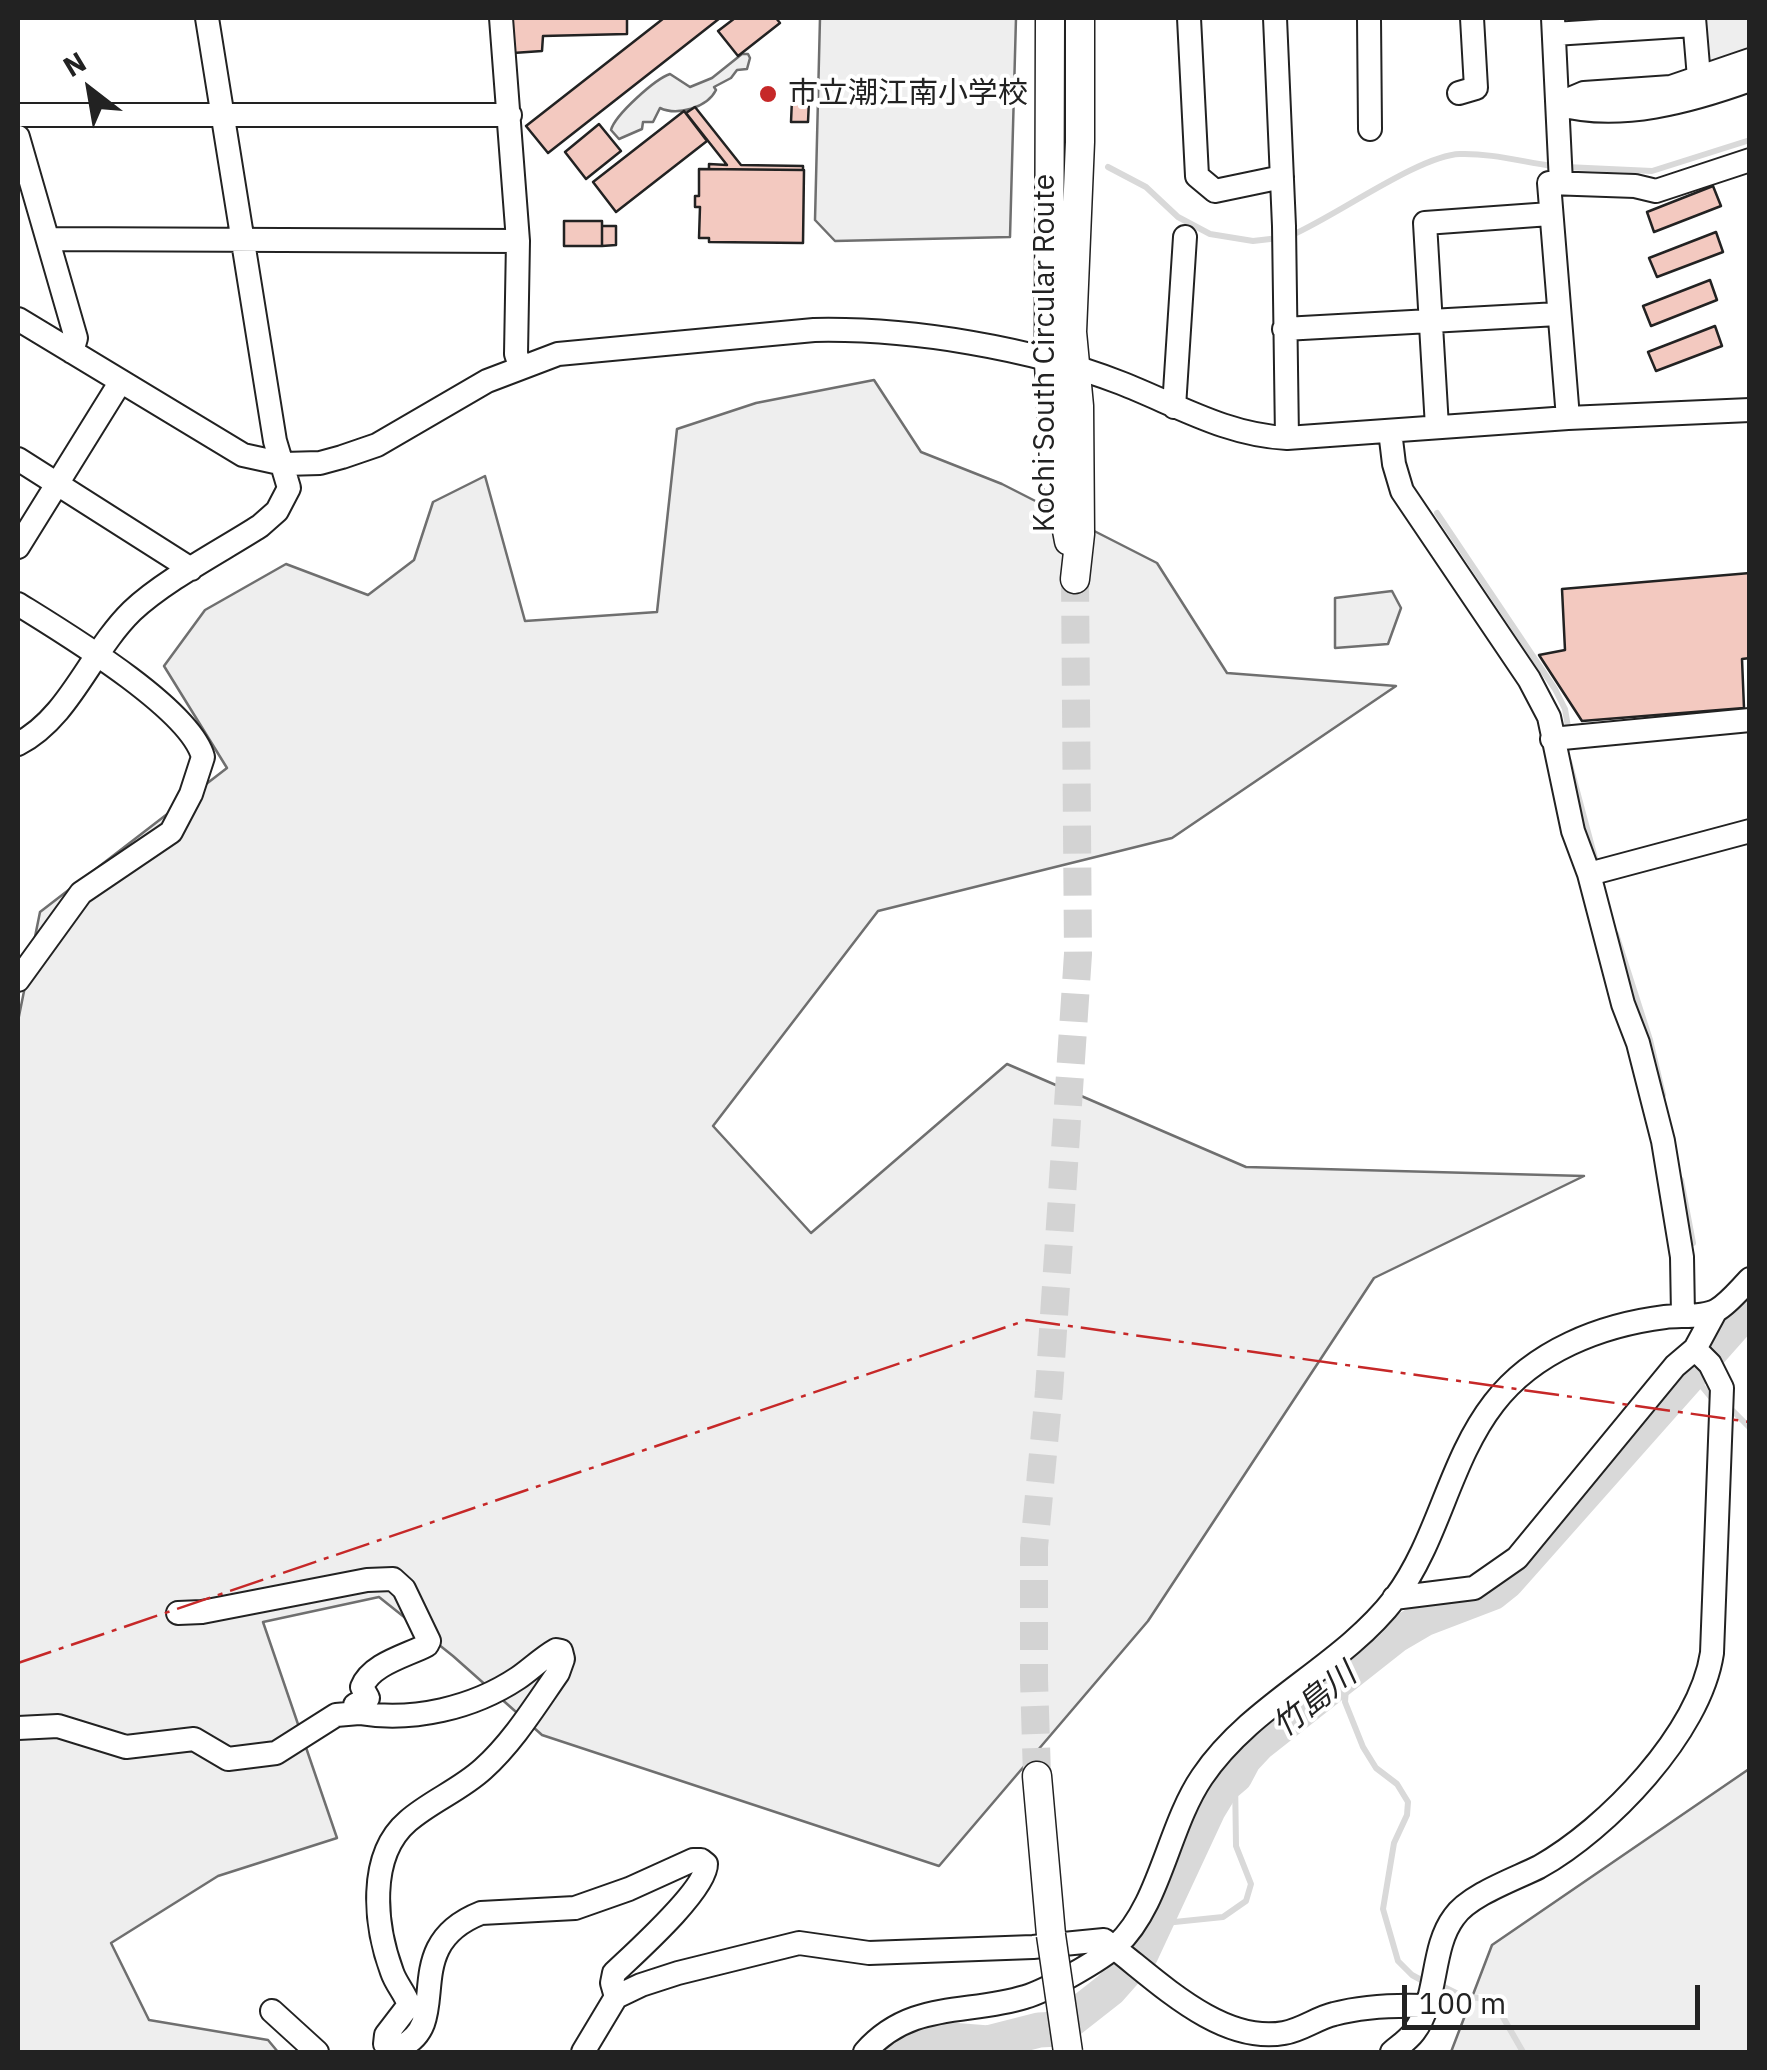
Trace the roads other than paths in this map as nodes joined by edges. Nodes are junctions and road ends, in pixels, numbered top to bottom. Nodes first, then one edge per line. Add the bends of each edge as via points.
1 (208, 18) edge
2 (501, 18) edge
3 (1050, 18) edge
4 (1080, 18) edge
5 (1190, 18) edge
6 (1275, 18) edge
7 (1369, 18) edge
8 (1472, 18) edge
9 (1694, 21) edge
10 (1554, 26) edge
11 (1750, 60) edge
12 (1700, 78) junction
13 (1750, 80) edge
14 (1459, 93) dead end
15 (1671, 96) junction
16 (1558, 104) junction
17 (18, 114) edge
18 (224, 114) junction
19 (510, 114) junction
20 (1370, 129) dead end
21 (18, 137) edge
22 (1750, 160) edge
23 (1560, 173) junction
24 (1282, 177) junction
25 (1550, 214) junction
26 (1185, 237) dead end
27 (48, 239) junction
28 (518, 241) junction
29 (245, 242) junction
30 (1558, 314) junction
31 (18, 319) edge
32 (1431, 322) junction
33 (1284, 329) junction
34 (72, 352) junction
35 (520, 366) junction
36 (1062, 366) junction
37 (121, 382) junction
38 (1174, 407) junction
39 (1750, 410) edge
40 (1568, 418) junction
41 (1437, 427) junction
42 (1390, 431) junction
43 (1287, 438) junction
44 (18, 459) edge
45 (284, 464) junction
46 (58, 485) junction
47 (18, 546) edge
48 (191, 569) junction
49 (1075, 570) tunnel mouth
50 (18, 604) edge
51 (96, 655) junction
52 (1750, 720) edge
53 (1552, 740) junction
54 (18, 744) edge
55 (1750, 831) edge
56 (1588, 874) junction
57 (18, 980) edge
58 (1750, 1279) edge
59 (1715, 1312) junction
60 (1683, 1316) junction
61 (1702, 1355) junction
62 (1394, 1598) junction
63 (178, 1613) dead end
64 (359, 1714) junction
65 (18, 1728) edge
66 (1038, 1776) tunnel mouth
67 (1128, 1959) junction
68 (616, 1997) junction
69 (1426, 2006) junction
70 (272, 2011) dead end
71 (317, 2052) edge
72 (583, 2052) edge
73 (865, 2052) edge
74 (1068, 2052) edge
75 (1392, 2052) edge

1 - 18 street
2 - 19 street
3 - 36 main road, Kochi South Circular Route
4 - 36 main road, Kochi South Circular Route via 1072,332
5 - 24 street via 1198,176 1215,191
6 - 24 street
7 - 20 street
8 - 14 street via 1476,88
9 - 10 street
9 - 12 street
10 - 16 street
11 - 12 street
12 - 15 street
13 - 15 street
15 - 16 street via 1584,93
16 - 23 street
17 - 18 street
18 - 19 street
18 - 29 street
19 - 28 street
21 - 27 street
22 - 23 street via 1656,192
23 - 25 street via 1548,182
24 - 33 street
25 - 30 street
25 - 32 street via 1425,223
26 - 38 street
27 - 29 street
27 - 34 street via 76,338
28 - 29 street
28 - 35 street
29 - 45 street
30 - 32 street
30 - 40 street
31 - 34 street
32 - 33 street
32 - 41 street
33 - 43 street
34 - 37 street
35 - 36 street via 558,354 814,330 1009,350
35 - 45 street via 377,445 320,463
36 - 38 street
36 - 49 main road, Kochi South Circular Route via 1080,534
37 - 45 street via 242,454
37 - 46 street
38 - 43 street via 1226,428
39 - 40 street
40 - 41 street
41 - 42 street
42 - 43 street
42 - 53 street via 1402,491 1530,679 1546,706
44 - 46 street
45 - 48 street via 290,488 278,511
46 - 47 street
46 - 48 street
48 - 51 street via 132,611
50 - 51 street
51 - 54 street via 48,724
51 - 57 street via 182,720 202,763 172,832 81,893
52 - 53 street
53 - 56 street
55 - 56 street
56 - 60 street via 1663,1141 1682,1258
58 - 59 street
59 - 60 street
59 - 61 street
60 - 62 street via 1573,1340 1528,1368 1494,1402 1469,1442 1414,1568
61 - 62 street via 1676,1366 1517,1558 1474,1588
61 - 69 street via 1722,1388 1712,1653 1705,1684 1646,1775 1592,1831 1452,1918
62 - 67 street via 1366,1630 1263,1711 1200,1778 1141,1912
63 - 64 street via 393,1579 429,1640 364,1680 368,1698 355,1705
64 - 65 street via 336,1715 276,1753 228,1759 194,1739 126,1746 58,1726
64 - 68 street via 404,1715 470,1704 556,1650 563,1656 558,1673 495,1757 398,1830 386,1856 378,1888 381,1921 392,1973 409,2006 384,2044 402,2046 418,2034 426,2021 435,1953 446,1934 470,1918 576,1908 701,1860 706,1871 697,1886 614,1974
66 - 74 main road, bridge
67 - 68 street via 1104,1940 868,1953 798,1942 678,1973
67 - 69 street via 1224,2025 1255,2034 1288,2033 1332,2014
67 - 73 street via 1026,1997 908,2020
68 - 72 street
69 - 75 street via 1412,2034
70 - 71 street

